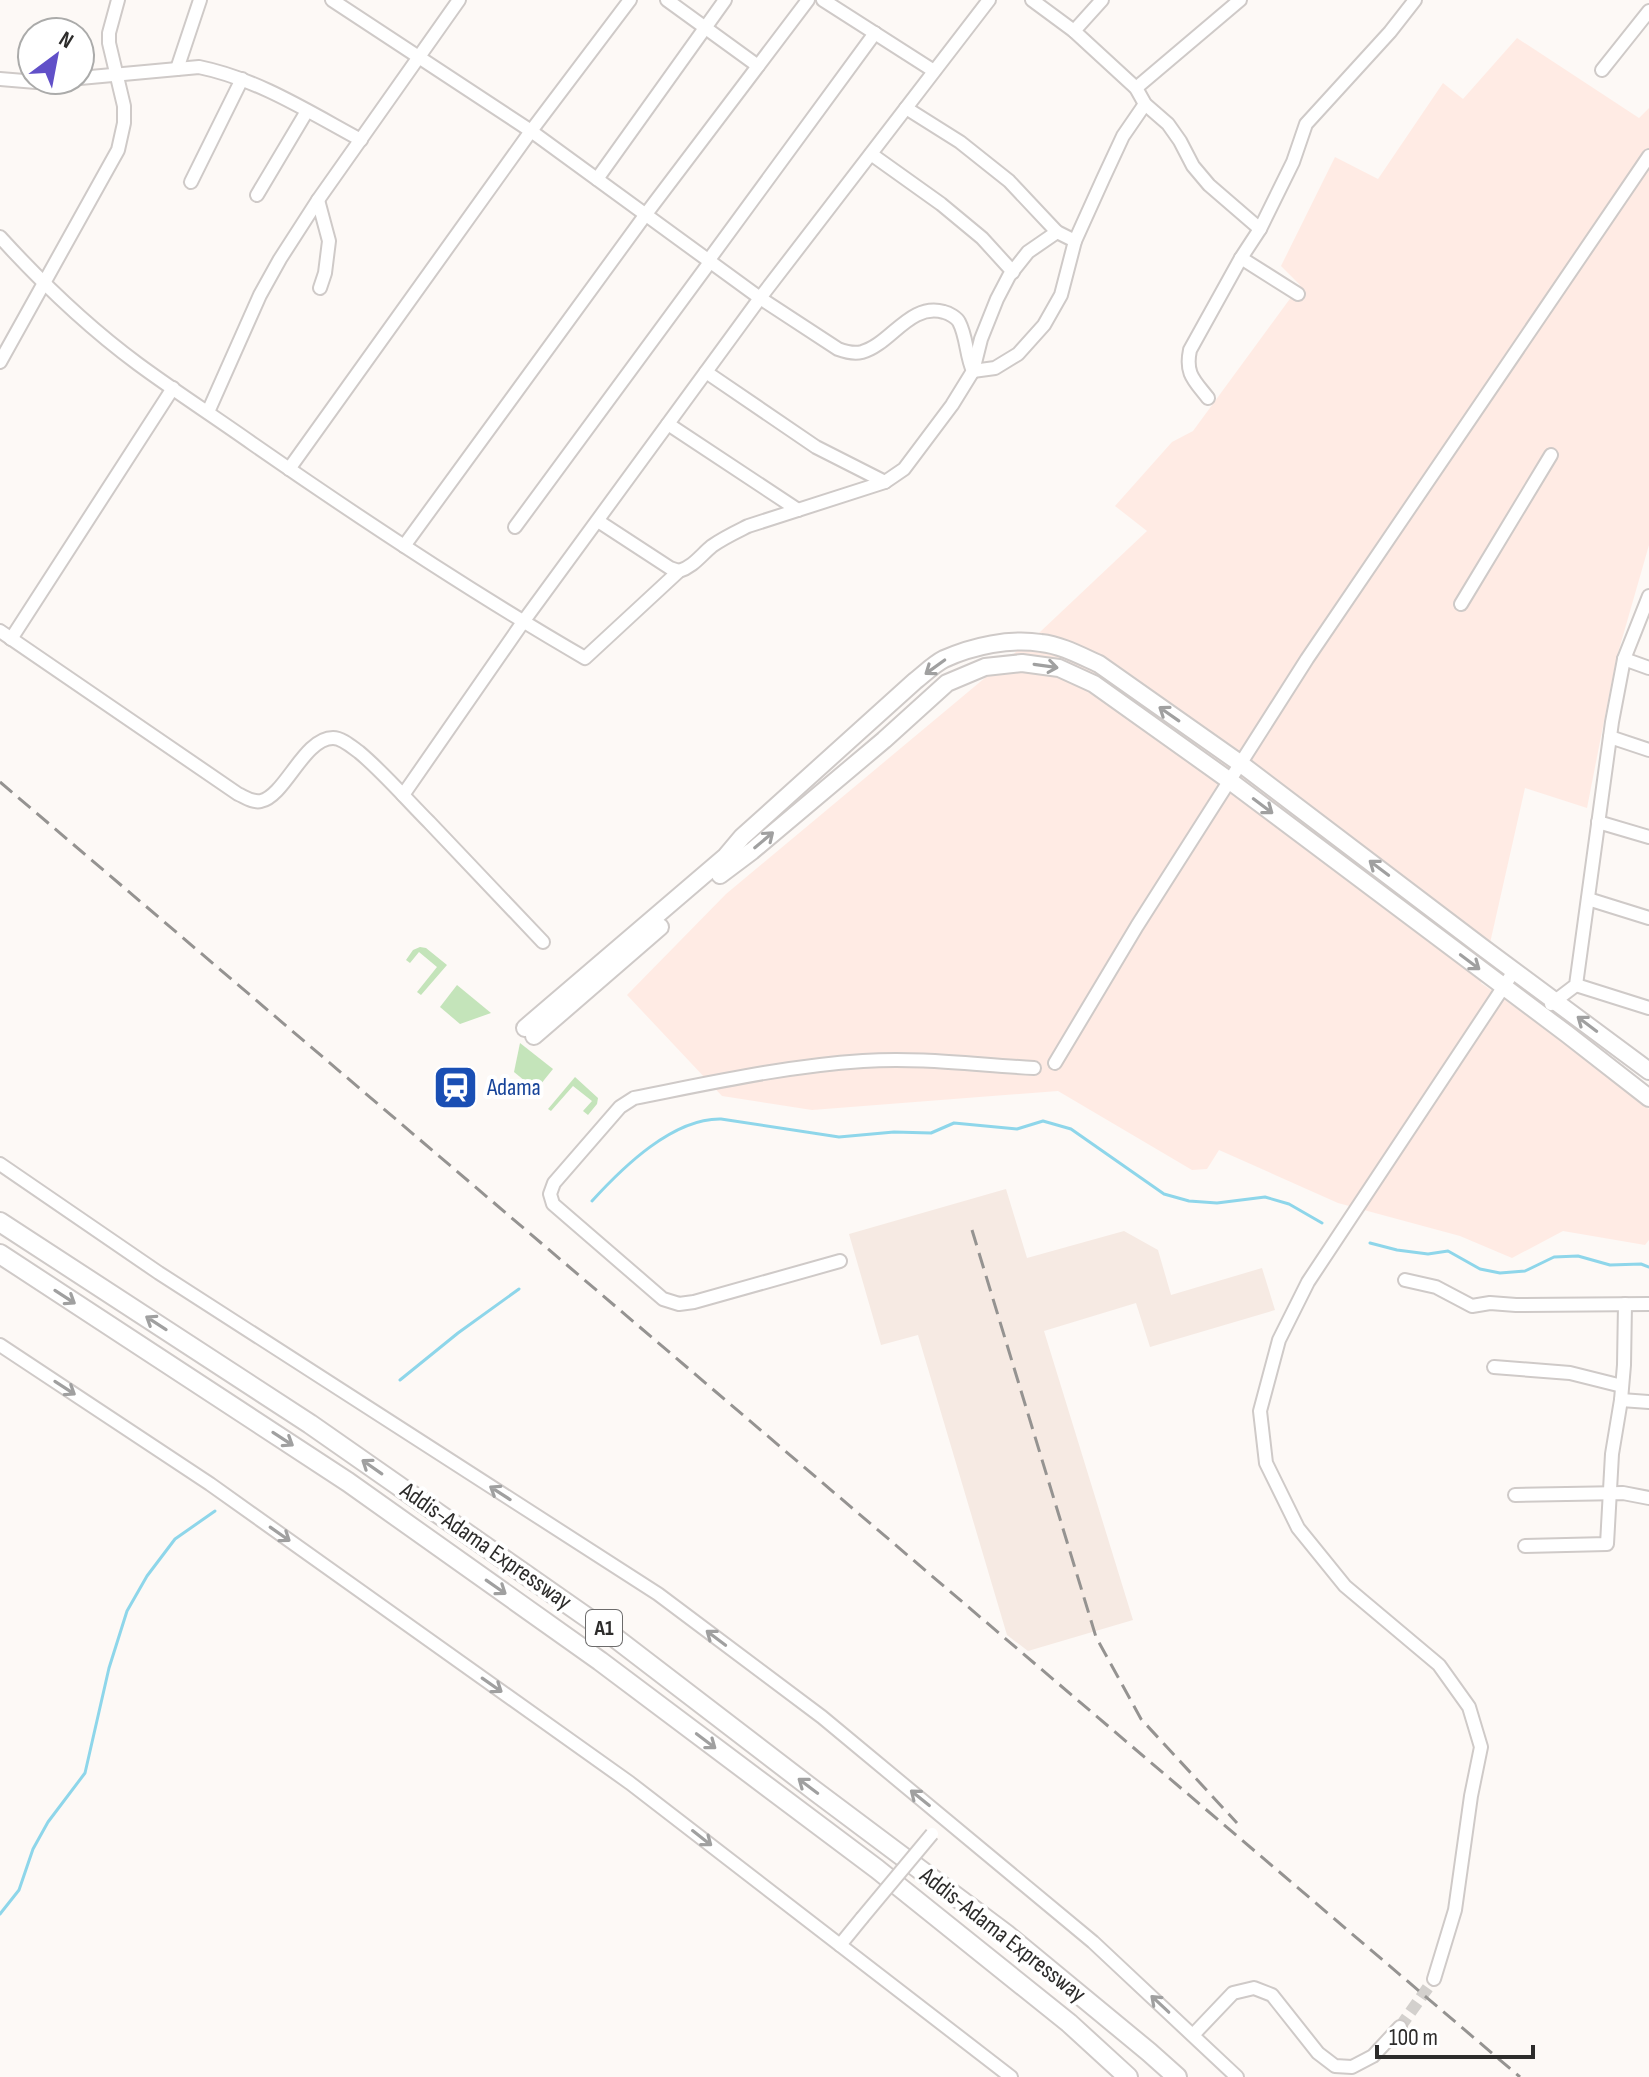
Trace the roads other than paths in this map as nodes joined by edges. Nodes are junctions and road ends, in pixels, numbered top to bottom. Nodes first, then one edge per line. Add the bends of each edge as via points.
1 (118, 0) edge
2 (200, 0) edge
3 (332, 0) edge
4 (459, 0) edge
5 (630, 0) edge
6 (667, 0) edge
7 (725, 0) edge
8 (823, 0) edge
9 (989, 0) edge
10 (1032, 0) edge
11 (1102, 0) edge
12 (1240, 0) edge
13 (1415, 0) edge
14 (800, 3) edge
15 (1649, 11) edge
16 (705, 28) junction
17 (1074, 31) junction
18 (875, 33) junction
19 (420, 58) junction
20 (758, 66) junction
21 (177, 69) junction
22 (1602, 70) dead end
23 (934, 71) junction
24 (116, 75) junction
25 (96, 77) edge
26 (242, 79) junction
27 (1136, 88) junction
28 (1145, 104) junction
29 (906, 108) junction
30 (307, 111) junction
31 (531, 131) junction
32 (361, 140) junction
33 (871, 154) junction
34 (1649, 156) edge
35 (597, 179) junction
36 (191, 182) dead end
37 (257, 195) dead end
38 (318, 200) junction
39 (646, 214) junction
40 (1260, 229) junction
41 (1057, 232) junction
42 (0, 237) edge
43 (1075, 241) junction
44 (1241, 258) junction
45 (709, 261) junction
46 (1013, 272) junction
47 (44, 281) junction
48 (320, 288) dead end
49 (1298, 294) dead end
50 (760, 298) junction
51 (0, 362) edge
52 (973, 371) junction
53 (706, 372) junction
54 (173, 388) junction
55 (1208, 398) dead end
56 (208, 412) junction
57 (668, 424) junction
58 (1551, 455) dead end
59 (289, 469) junction
60 (885, 482) junction
61 (798, 510) junction
62 (598, 521) junction
63 (515, 527) dead end
64 (404, 546) junction
65 (679, 571) junction
66 (1649, 596) edge
67 (1461, 604) dead end
68 (523, 622) junction
69 (0, 631) edge
70 (11, 639) junction
71 (1624, 659) junction
72 (1649, 668) edge
73 (1610, 737) junction
74 (1649, 750) edge
75 (1241, 764) junction
76 (1230, 781) junction
77 (403, 795) junction
78 (1598, 822) junction
79 (1649, 837) edge
80 (1588, 899) junction
81 (1649, 918) edge
82 (543, 942) dead end
83 (1514, 971) junction
84 (1576, 985) junction
85 (1503, 987) junction
86 (1554, 1000) junction
87 (1649, 1008) edge
88 (1543, 1016) junction
89 (1055, 1063) dead end
90 (1034, 1068) dead end
91 (1649, 1071) edge
92 (1649, 1098) edge
93 (0, 1164) edge
94 (0, 1222) edge
95 (0, 1254) edge
96 (840, 1261) dead end
97 (1405, 1280) dead end
98 (1625, 1304) junction
99 (1649, 1304) edge
100 (0, 1345) edge
101 (1494, 1367) dead end
102 (1622, 1393) junction
103 (1649, 1402) edge
104 (1610, 1493) junction
105 (1515, 1495) dead end
106 (1649, 1498) edge
107 (1525, 1546) dead end
108 (945, 1818) junction
109 (840, 1945) junction
110 (1434, 1979) tunnel mouth
111 (1400, 2027) tunnel mouth
112 (1193, 2035) junction
113 (1011, 2077) edge
114 (1128, 2077) edge
115 (1177, 2077) edge
116 (1237, 2077) edge

1 - 24 street via 109,33
2 - 21 street
3 - 19 street
4 - 19 street
5 - 31 street
6 - 16 street
7 - 16 street
8 - 18 street
9 - 23 street
10 - 17 street
11 - 17 street
12 - 27 street
13 - 40 street via 1306,124
14 - 20 street
15 - 22 street
16 - 20 street
16 - 35 street
17 - 27 street
18 - 23 street
18 - 45 street
19 - 31 street
19 - 32 street
20 - 39 street
21 - 24 street
21 - 26 street via 199,67
23 - 29 street
24 - 25 street
24 - 47 street via 124,106 118,150
26 - 30 street
26 - 36 street
27 - 28 street
28 - 40 street via 1168,124 1209,185
28 - 43 street via 1123,136
29 - 33 street
29 - 41 street via 1009,181
30 - 32 street
30 - 37 street
31 - 35 street
31 - 59 street
32 - 38 street
33 - 46 street via 982,238
33 - 50 street
34 - 75 street via 1324,633
35 - 39 street
38 - 48 street via 329,241
38 - 56 street via 260,295
39 - 45 street
39 - 64 street
40 - 44 street
41 - 43 street
41 - 46 street via 1028,252
42 - 47 street
43 - 52 street via 1061,295 1044,325 1018,354 995,368
44 - 49 street
44 - 55 street via 1190,350 1189,374
45 - 50 street
45 - 63 street
46 - 52 street via 997,299
47 - 51 street
47 - 54 street via 87,323
50 - 52 street via 849,353 878,345 930,310 947,312 959,321
50 - 53 street
52 - 60 street via 904,469
53 - 57 street
53 - 60 street via 816,447
54 - 56 street
54 - 70 street
56 - 59 street
57 - 61 street
57 - 62 street
58 - 67 street
59 - 64 street
60 - 61 street
61 - 65 street via 729,535
62 - 65 street
62 - 68 street
64 - 68 street
65 - 68 street via 585,658
66 - 71 street
68 - 77 street
69 - 70 street
70 - 77 street via 252,801 273,794 313,747 333,738 359,752
71 - 72 street
71 - 73 street
73 - 74 street
73 - 78 street
75 - 76 street
75 -> 76 main road via 1099,664 1075,653 1013,641 942,660 530,1032 947,683 985,667 1022,663 1059,668 1094,684
83 -> 75 main road
76 -> 85 main road
76 - 89 street
77 - 82 street
78 - 79 street
78 - 80 street
80 - 81 street
80 - 84 street
83 - 85 street
83 - 86 main road
84 - 86 street
84 - 87 street
85 - 88 main road
85 - 110 street via 1308,1282 1279,1340 1260,1411 1266,1463 1298,1528 1345,1586 1439,1665 1469,1707 1481,1747 1455,1910
86 - 88 street
91 -> 86 main road
88 - 92 main road
90 - 96 street via 939,1060 863,1061 773,1071 634,1098 620,1107 550,1194 553,1204 663,1299 679,1304
108 -> 93 street via 658,1594 159,1273
115 -> 94 highway, Addis-Adama Expressway / A1 via 1006,1934 605,1630 310,1424
95 -> 114 highway, Addis-Adama Expressway / A1 via 348,1482 600,1661 877,1869
97 - 98 street via 1436,1287 1472,1306
98 - 99 street
98 - 102 street
100 -> 109 street via 210,1484 630,1783
101 - 102 street via 1570,1373
102 - 103 street
102 - 104 street
104 - 105 street
104 - 106 street
104 - 107 street via 1607,1544
108 - 109 street, bridge
112 -> 108 street via 1093,1942
109 - 113 street
111 - 112 street via 1373,2056 1352,2067 1335,2066 1318,2053 1272,1995 1254,1988 1233,1993
112 - 116 street

